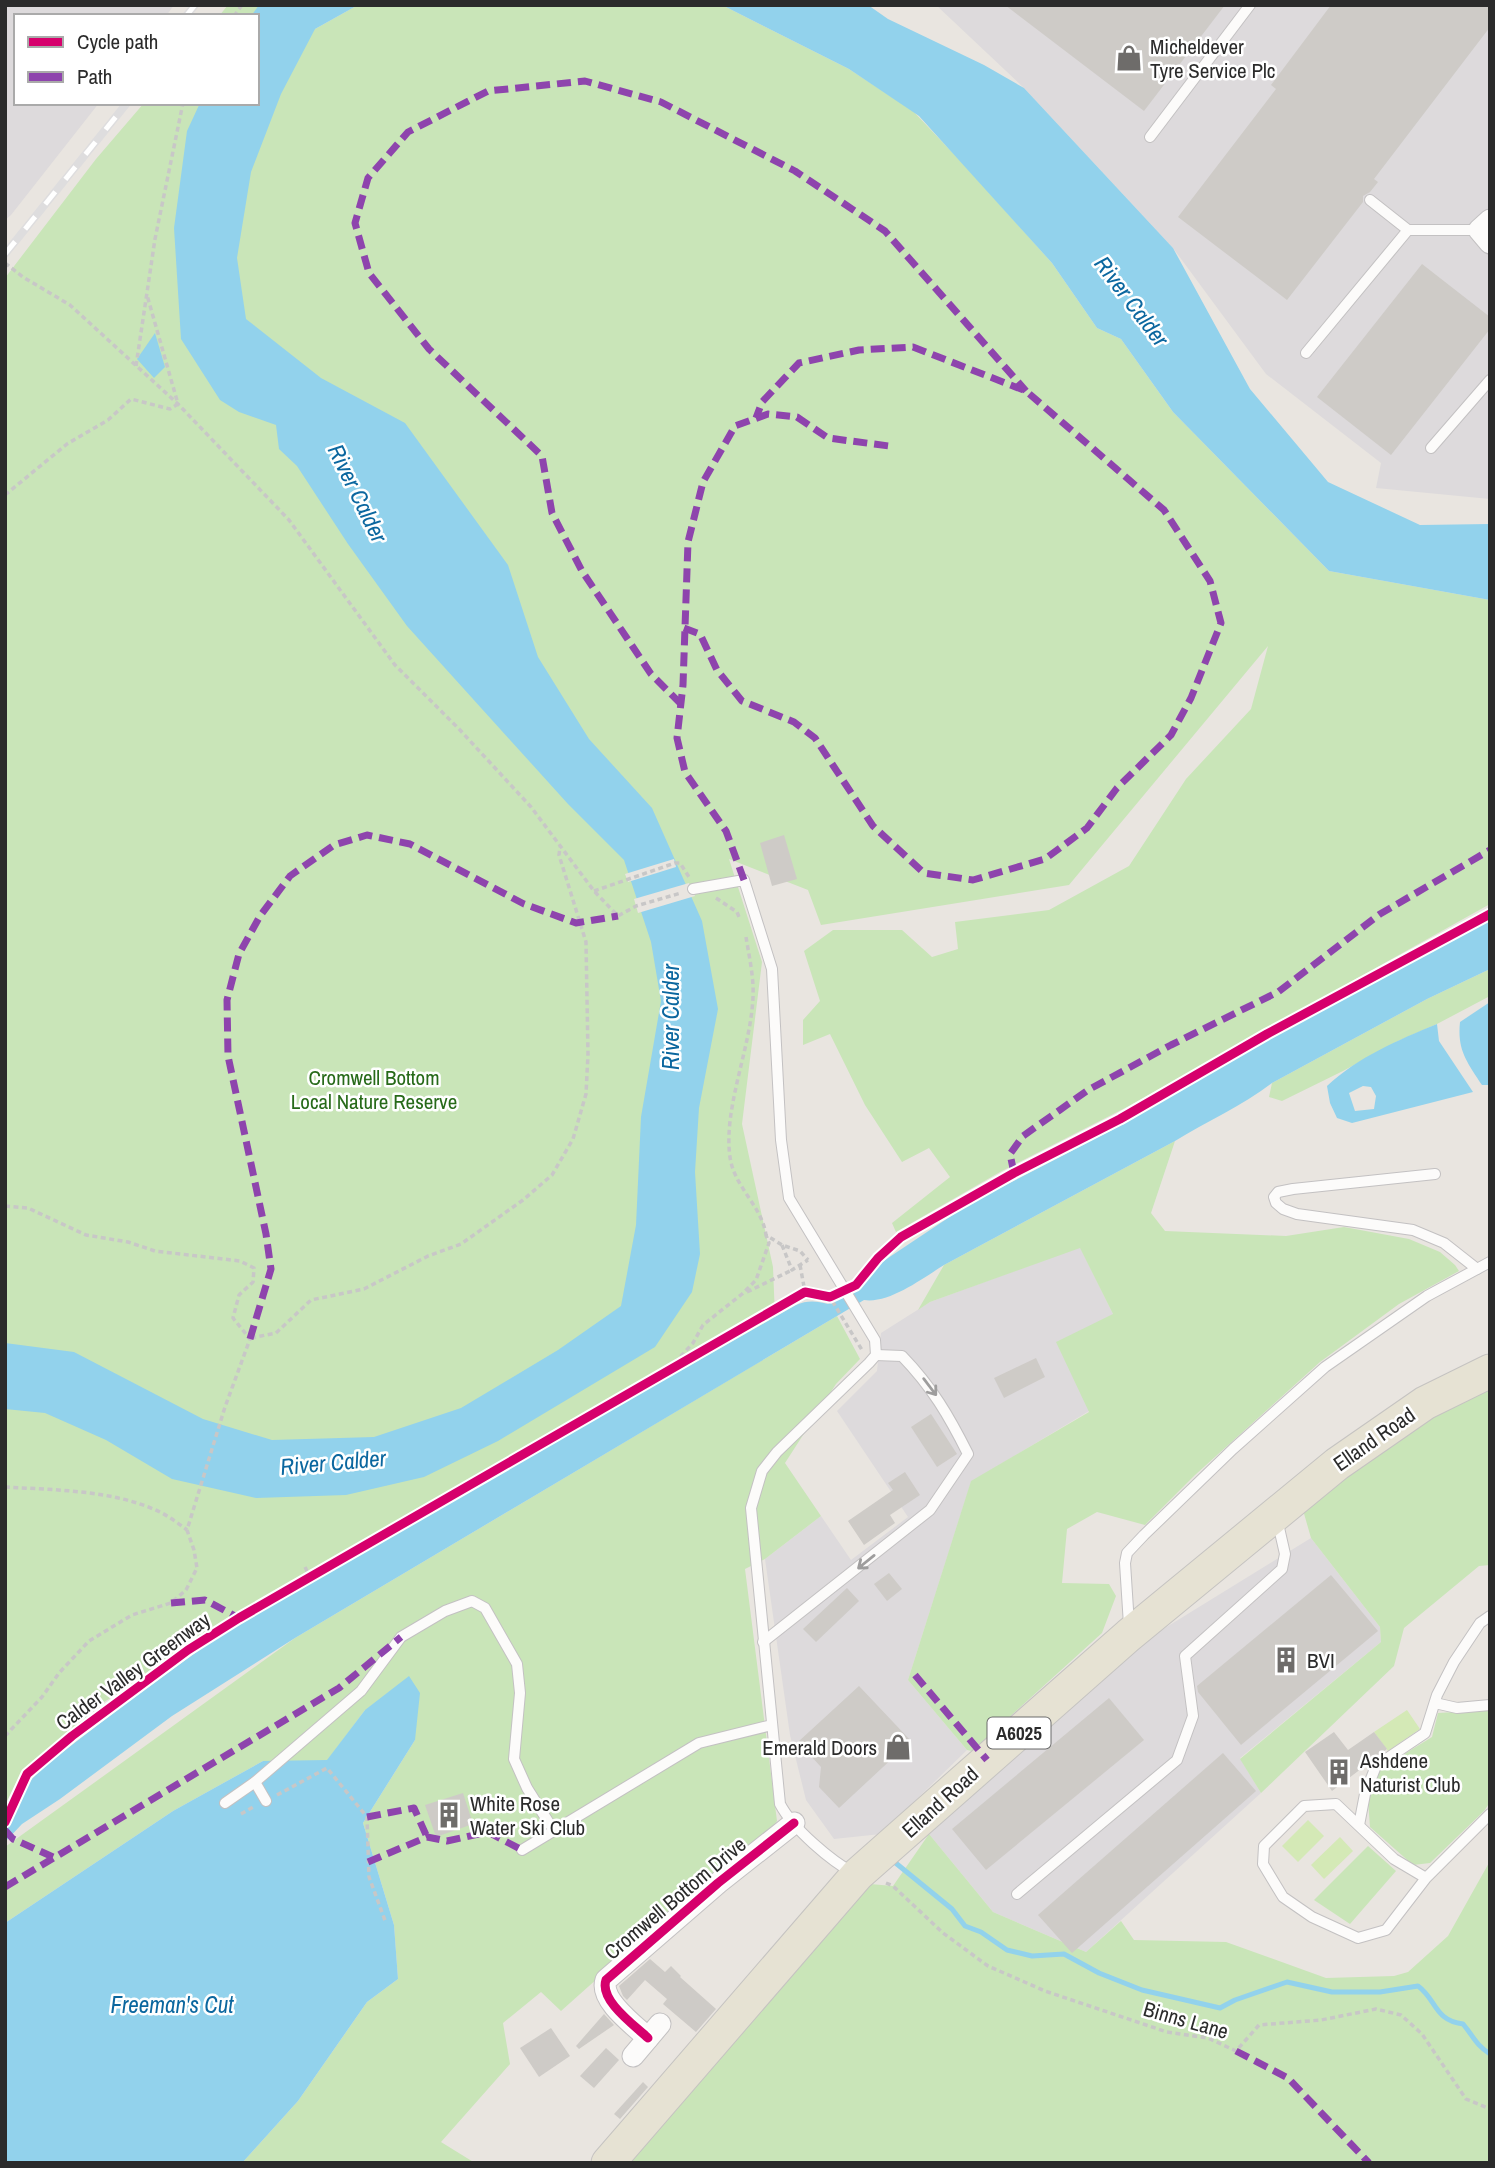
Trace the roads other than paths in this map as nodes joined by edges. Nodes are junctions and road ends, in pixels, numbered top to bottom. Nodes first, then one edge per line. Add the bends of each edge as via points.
1 (1250, 5) edge
2 (1150, 137) dead end
3 (1370, 200) dead end
4 (1408, 230) junction
5 (1486, 231) edge
6 (1307, 353) dead end
7 (1490, 380) edge
8 (1431, 448) dead end
9 (695, 889) road end
10 (1435, 1174) dead end
11 (1490, 1262) edge
12 (1477, 1269) junction
13 (876, 1355) junction
14 (1490, 1371) edge
15 (1276, 1513) junction
16 (1490, 1616) edge
17 (1129, 1635) junction
18 (763, 1642) junction
19 (1435, 1703) junction
20 (1490, 1705) edge
21 (772, 1725) junction
22 (255, 1782) junction
23 (266, 1801) road end
24 (225, 1803) dead end
25 (1490, 1814) edge
26 (794, 1823) junction
27 (1359, 1825) junction
28 (554, 1830) junction
29 (522, 1850) dead end
30 (857, 1875) junction
31 (1426, 1878) junction
32 (1017, 1894) dead end
33 (633, 2056) dead end
34 (608, 2163) edge

1 - 2 lane
3 - 4 lane
4 - 5 lane
4 - 6 lane
7 - 8 lane
9 - 13 lane via 744,880 772,969 781,1140 789,1198 874,1340
10 - 12 lane via 1293,1189 1275,1197 1283,1209 1297,1214 1413,1230 1444,1244
11 - 12 lane
12 - 17 lane via 1427,1296 1325,1367 1144,1535 1125,1563
13 - 18 lane via 762,1471 751,1508
13 -> 18 lane via 902,1356 927,1382 968,1454 930,1510
14 - 15 main road, Elland Road / A6025 via 1425,1403 1336,1464
15 - 17 main road, Elland Road / A6025
15 - 32 lane via 1285,1554 1282,1569 1185,1656 1193,1716 1177,1760
16 - 19 lane via 1480,1623 1454,1662
17 - 30 main road, Elland Road / A6025
18 - 21 lane
19 - 20 lane via 1457,1708
19 - 27 lane via 1424,1733 1376,1766
21 - 26 lane via 780,1804
21 - 28 lane via 699,1743
22 - 23 lane
22 - 24 lane
22 - 28 lane via 361,1691 401,1637 472,1601 485,1608 517,1664 520,1693 514,1759
25 - 31 lane
26 - 30 lane via 827,1855
26 - 33 street, Cromwell Bottom Drive via 606,1980 607,1998 654,2031
27 - 31 lane via 1394,1859
27 - 31 lane via 1336,1804 1304,1806 1264,1846 1263,1864 1283,1897 1312,1917 1358,1938 1386,1930
28 - 29 lane
30 - 34 main road, Elland Road / A6025

